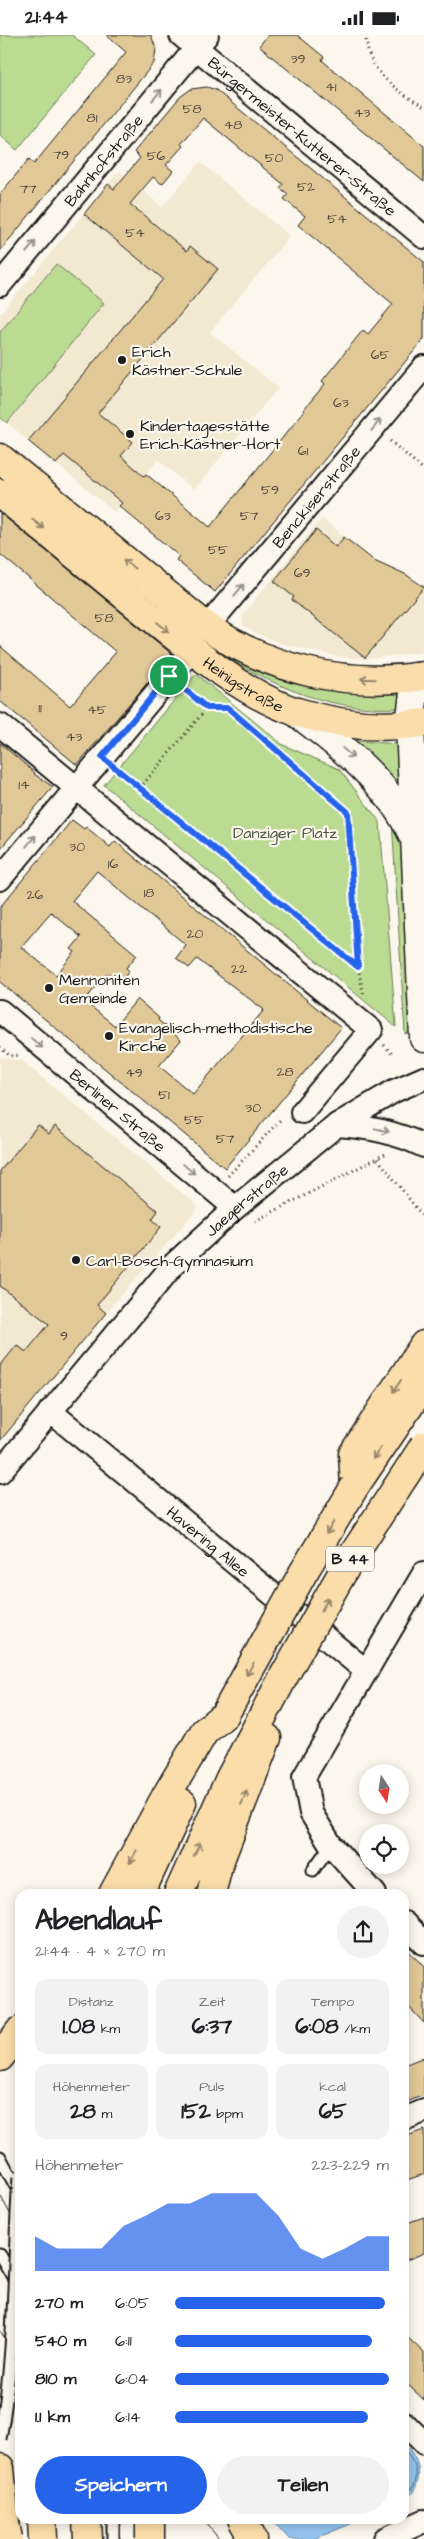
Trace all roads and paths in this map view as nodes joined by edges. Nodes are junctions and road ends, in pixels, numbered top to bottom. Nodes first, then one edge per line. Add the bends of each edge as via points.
1 (366, 35) edge
2 (195, 39) edge
3 (424, 107) edge
4 (424, 237) edge
5 (0, 285) edge
6 (424, 367) edge
7 (373, 428) junction
8 (0, 458) edge
9 (424, 469) edge
10 (0, 493) edge
11 (208, 627) junction
12 (192, 650) junction
13 (169, 676) junction
14 (420, 676) edge
15 (207, 708) junction
16 (296, 712) junction
17 (419, 717) edge
18 (0, 725) edge
19 (102, 757) junction
20 (76, 788) junction
21 (140, 788) junction
22 (416, 840) junction
23 (0, 879) edge
24 (358, 967) junction
25 (0, 1011) edge
26 (371, 1030) junction
27 (424, 1037) edge
28 (424, 1078) edge
29 (302, 1112) joint
30 (337, 1125) junction
31 (424, 1147) edge
32 (214, 1191) junction
33 (235, 1208) junction
34 (424, 1218) edge
35 (424, 1345) edge
36 (424, 1384) edge
37 (50, 1411) junction
38 (424, 1446) edge
39 (0, 1472) edge
40 (355, 1486) junction
41 (424, 1573) edge
42 (366, 1671) junction
43 (284, 1677) junction
44 (225, 1714) junction
45 (331, 1845) junction
46 (313, 1870) dead end
47 (116, 1889) edge
48 (142, 1889) edge
49 (180, 1889) edge
50 (212, 1889) edge
51 (364, 1889) edge
52 (409, 1928) edge
53 (424, 1943) edge
54 (15, 2038) edge
55 (0, 2057) edge
56 (424, 2111) edge
57 (409, 2117) edge
58 (0, 2157) edge
59 (15, 2192) edge
60 (0, 2255) edge
61 (15, 2268) edge
62 (15, 2280) edge
63 (409, 2428) edge
64 (0, 2439) edge
65 (424, 2443) edge
66 (0, 2469) edge
67 (424, 2521) edge
68 (42, 2524) edge
69 (87, 2524) edge
70 (113, 2524) edge
71 (150, 2524) edge
72 (245, 2524) edge
73 (251, 2524) edge
74 (0, 2536) edge
75 (10, 2539) edge
76 (43, 2539) edge
77 (88, 2539) edge
78 (113, 2539) edge
79 (150, 2539) edge
80 (253, 2539) edge
81 (262, 2539) edge
82 (384, 2539) edge

1 - 3 path via 366,47 376,69 391,86
2 - 4 street, Bürgermeister-Kutterer-Straße
5 -> 2 street, Bahnhofstraße
7 -> 6 street, Benckiserstraße
7 - 9 path
11 -> 7 street, Benckiserstraße
11 -> 8 main road, Heinigstraße
10 -> 12 main road, Heinigstraße
14 -> 11 main road, Heinigstraße via 376,679 313,673 250,654
12 - 13 street
12 - 16 main road, Heinigstraße via 251,689
13 - 15 path
13 - 19 street
14 - 17 street
15 - 21 path
15 - 24 path via 228,708 348,812
16 - 17 main road, Heinigstraße via 353,725
16 -> 22 street via 335,742 384,788
17 - 22 street
18 - 20 street
19 - 20 street
19 - 21 path
23 -> 20 street
20 - 26 street
21 - 24 path
22 - 27 street
24 - 26 path
25 -> 32 street, Berliner Straße
26 - 29 street
28 - 30 street, Jaegerstraße via 394,1091
29 - 32 path via 285,1115
30 -> 31 street via 403,1135
30 - 33 street, Jaegerstraße
32 - 33 street, Berliner Straße
33 - 34 path via 251,1223 378,1159
33 - 37 street, Jaegerstraße via 157,1282
35 -> 40 main road via 353,1454
36 -> 40 main road, B 44
37 - 39 street, Jaegerstraße
37 - 42 street, Havering Allee
43 -> 38 main road, B 44, bridge via 349,1561
40 -> 44 main road, B 44, bridge
41 - 42 street
42 - 45 street via 304,1777 312,1813
49 -> 43 main road, B 44 via 230,1777
50 -> 43 main road via 221,1857 264,1749
44 -> 47 main road, B 44 via 204,1732
44 - 48 main road, B 44
45 - 46 lane
45 - 51 street
52 - 53 street
54 - 55 main road
56 - 57 street
58 - 59 lane
60 - 62 lane
61 - 64 lane, bridge via 6,2404
63 - 65 street
66 - 75 main road, bridge
67 - 82 street
68 - 76 main road
69 - 77 main road
70 - 78 lane
71 - 79 main road, bridge
72 - 80 main road
73 - 81 lane
74 - 75 main road

